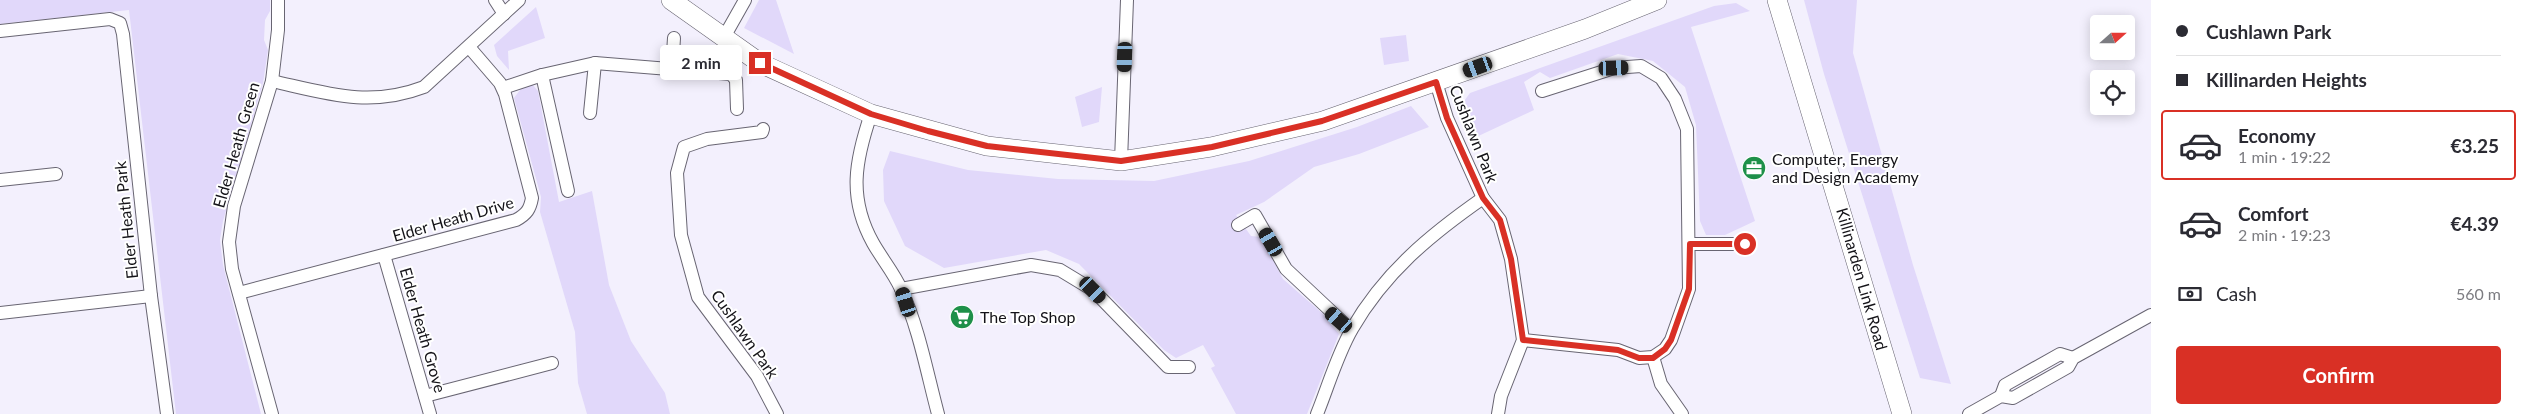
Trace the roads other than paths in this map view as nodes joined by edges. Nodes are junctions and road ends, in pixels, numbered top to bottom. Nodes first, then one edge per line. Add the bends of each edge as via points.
1 (278, 0) edge
2 (495, 0) edge
3 (519, 0) edge
4 (670, 0) edge
5 (746, 0) edge
6 (1127, 0) edge
7 (1657, 0) edge
8 (1777, 0) edge
9 (504, 14) junction
10 (0, 31) edge
11 (674, 38) dead end
12 (723, 39) junction
13 (469, 47) junction
14 (595, 63) junction
15 (672, 69) junction
16 (542, 75) junction
17 (272, 81) junction
18 (1436, 82) junction
19 (503, 88) junction
20 (1542, 91) dead end
21 (738, 109) dead end
22 (590, 113) dead end
23 (871, 114) junction
24 (763, 129) dead end
25 (1121, 161) junction
26 (56, 174) dead end
27 (0, 180) edge
28 (568, 191) dead end
29 (1483, 198) junction
30 (1238, 225) dead end
31 (1690, 244) junction
32 (1745, 244) dead end
33 (384, 255) junction
34 (901, 289) junction
35 (239, 293) junction
36 (151, 296) junction
37 (0, 313) edge
38 (2151, 315) edge
39 (1351, 330) junction
40 (1523, 340) junction
41 (1653, 358) junction
42 (552, 363) dead end
43 (1189, 367) dead end
44 (424, 396) junction
45 (167, 414) edge
46 (272, 414) edge
47 (430, 414) edge
48 (777, 414) edge
49 (938, 414) edge
50 (1317, 414) edge
51 (1498, 414) edge
52 (1682, 414) edge
53 (1902, 414) edge
54 (1968, 414) edge

1 - 17 street, Elder Heath Green
2 - 9 street
3 - 9 street
4 - 12 street
5 - 12 street
6 - 25 street
7 - 18 street
8 - 53 street, Killinarden Link Road
9 - 13 street
10 - 36 street, Elder Heath Park via 110,18 120,23
11 - 15 street
12 - 23 street via 760,63
13 - 17 street via 424,87 405,94 368,99
13 - 19 street, Elder Heath Drive
14 - 15 street
14 - 16 street
14 - 22 street
15 - 21 street via 731,74 736,80
16 - 19 street
16 - 28 street
17 - 35 street, Elder Heath Green via 230,227 232,269
18 - 25 street via 1322,121 1212,147
18 - 29 street, Cushlawn Park via 1447,118
19 - 33 street, Elder Heath Drive via 532,198 530,208 516,220
20 - 31 street via 1614,68 1641,66 1661,78 1675,99 1686,129
23 - 25 street via 987,146
23 - 34 street via 856,173 857,202 872,242
24 - 48 street, Cushlawn Park via 762,132 707,139 684,147 677,173 681,235 698,297 757,376
26 - 27 street
29 - 39 street, Cushlawn Park via 1434,233 1390,274
29 - 40 street, Cushlawn Park via 1500,220 1511,259
30 - 39 street via 1255,215 1286,270
31 - 32 street
31 - 41 street via 1689,289 1671,340
33 - 35 street, Elder Heath Drive
33 - 44 street, Elder Heath Grove
34 - 43 street via 1031,265 1060,270 1093,290 1168,367
34 - 49 street
35 - 46 street, Elder Heath Green
36 - 37 street
36 - 45 street, Elder Heath Park
38 - 54 street via 2073,358 2060,354 2005,385 2001,396
39 - 50 street, Cushlawn Park
40 - 41 street via 1618,350 1639,358
40 - 51 street, Cushlawn Park via 1501,396
41 - 52 street via 1661,384
42 - 44 street
44 - 47 street, Elder Heath Grove

